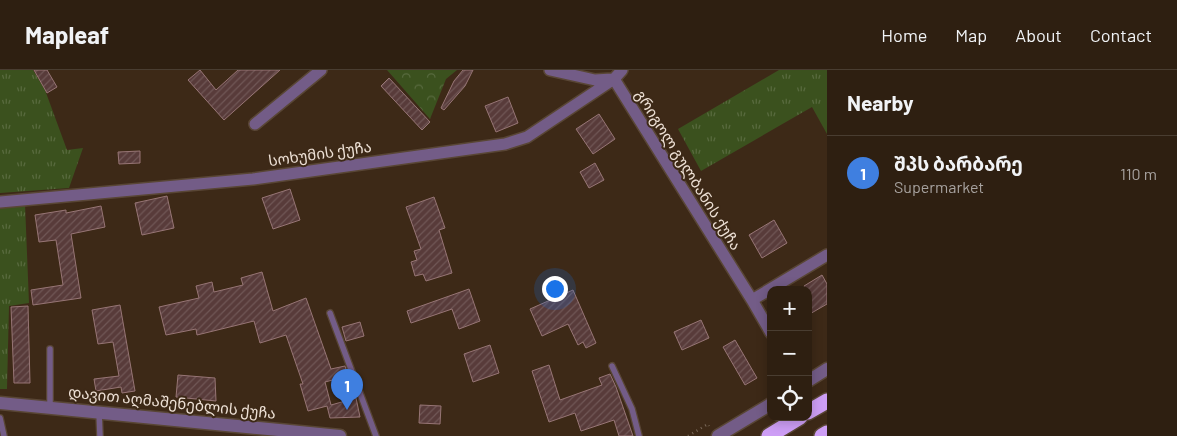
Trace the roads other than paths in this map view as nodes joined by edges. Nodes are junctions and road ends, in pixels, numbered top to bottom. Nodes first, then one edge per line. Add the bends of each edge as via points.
1 (320, 70) edge
2 (550, 70) edge
3 (618, 74) edge
4 (255, 124) dead end
5 (0, 202) edge
6 (827, 255) edge
7 (752, 300) junction
8 (330, 313) dead end
9 (770, 331) edge
10 (50, 349) dead end
11 (612, 366) dead end
12 (827, 369) edge
13 (812, 378) edge
14 (827, 401) edge
15 (0, 403) edge
16 (767, 406) edge
17 (50, 408) junction
18 (812, 410) edge
19 (99, 412) junction
20 (0, 418) edge
21 (793, 421) edge
22 (827, 433) edge
23 (4, 436) edge
24 (100, 436) edge
25 (340, 436) edge
26 (376, 436) edge
27 (639, 436) edge
28 (718, 436) edge
29 (769, 436) edge
30 (822, 436) edge

1 - 4 street
2 - 3 street via 595,80
3 - 5 street, სოხუმის ქუჩა via 527,137 506,144 253,179
3 - 7 street, გრიგოლ გულბანის ქუჩა
6 - 7 street
7 - 9 street, გრიგოლ გულბანის ქუჩა
8 - 26 lane
10 - 17 lane
11 - 27 lane via 632,409
12 - 13 street
14 - 18 highway
15 - 17 street, დავით აღმაშენებლის ქუჩა
16 - 28 street
17 - 19 street, დავით აღმაშენებლის ქუჩა
19 - 24 lane
19 - 25 street, დავით აღმაშენებლის ქუჩა
20 - 23 lane
21 - 29 highway
22 - 30 highway

